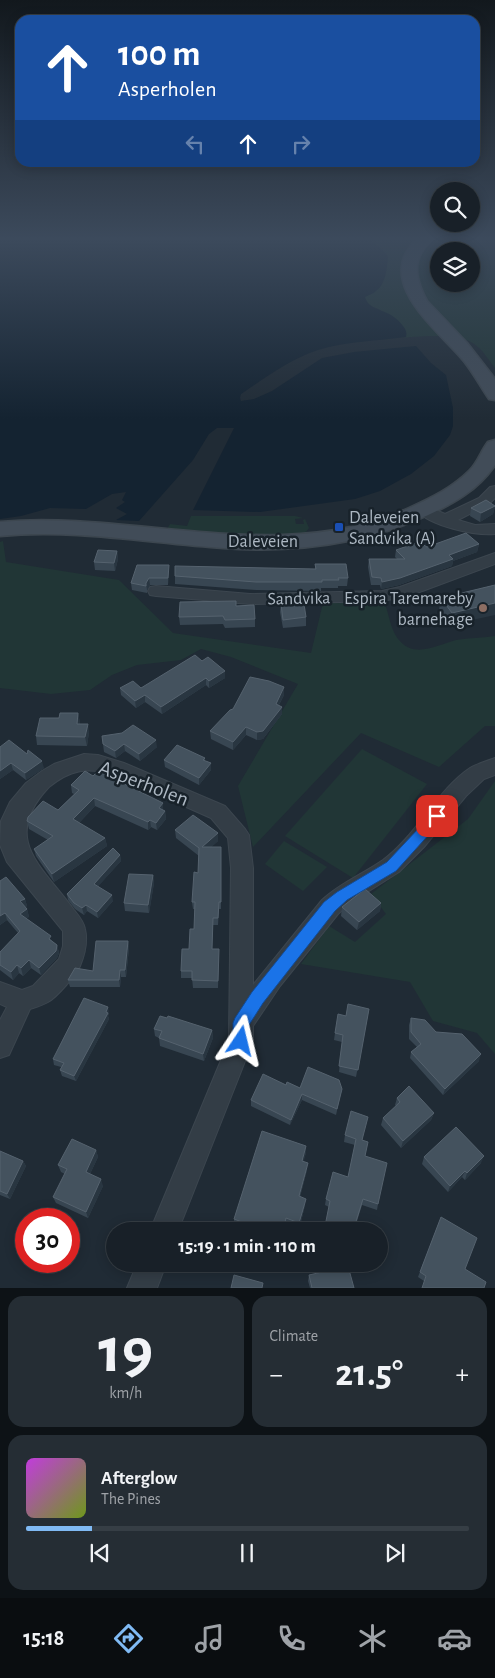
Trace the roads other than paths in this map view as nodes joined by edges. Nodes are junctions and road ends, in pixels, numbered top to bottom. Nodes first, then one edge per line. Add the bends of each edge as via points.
1 (417, 298) edge
2 (495, 395) edge
3 (495, 446) edge
4 (495, 490) edge
5 (424, 510) junction
6 (446, 520) junction
7 (0, 529) edge
8 (495, 530) edge
9 (495, 558) edge
10 (156, 591) dead end
11 (495, 766) edge
12 (11, 997) edge
13 (241, 1023) junction
14 (0, 1046) edge
15 (167, 1222) edge
16 (149, 1272) edge
17 (142, 1288) edge

1 - 2 main road via 475,364
3 - 5 main road, Daleveien via 472,479
4 - 6 street via 484,501
5 - 6 street
5 - 7 main road, Daleveien via 360,532 290,543 224,542 71,526
6 - 8 street via 469,530
9 - 10 street, Sandvika via 403,592 382,596 250,599
11 - 13 street, Asperholen via 477,774 459,790 392,866 342,896 330,907 272,978
12 - 13 street, Asperholen via 41,994 68,966 75,946 74,928 15,856 11,845 11,821 17,808 48,776 84,762 98,763 132,774 218,812 238,835 242,868
12 - 14 street, Asperholen
13 - 15 street, Asperholen via 241,1041
16 - 17 street

